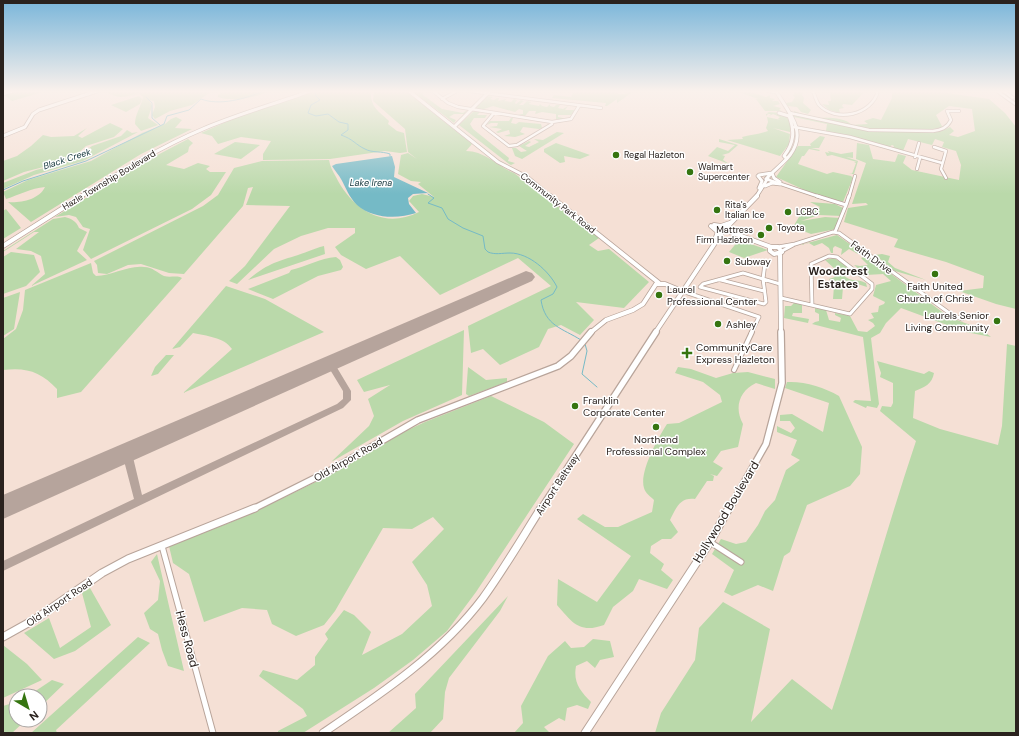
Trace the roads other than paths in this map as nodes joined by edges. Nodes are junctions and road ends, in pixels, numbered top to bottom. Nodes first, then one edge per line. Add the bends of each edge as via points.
1 (27, 125) edge
2 (214, 125) edge
3 (484, 125) edge
4 (550, 125) edge
5 (796, 125) edge
6 (844, 125) edge
7 (947, 125) edge
8 (454, 127) edge
9 (794, 127) joint
10 (798, 128) junction
11 (4, 135) edge
12 (919, 143) dead end
13 (934, 147) dead end
14 (915, 157) junction
15 (786, 158) junction
16 (920, 158) junction
17 (942, 163) junction
18 (917, 169) dead end
19 (772, 173) junction
20 (855, 176) dead end
21 (946, 178) dead end
22 (768, 179) junction
23 (780, 183) junction
24 (760, 189) junction
25 (846, 205) junction
26 (734, 220) junction
27 (724, 231) junction
28 (835, 232) junction
29 (737, 237) junction
30 (750, 239) junction
31 (3, 246) edge
32 (770, 248) junction
33 (779, 251) junction
34 (707, 253) junction
35 (765, 262) dead end
36 (720, 279) junction
37 (763, 279) junction
38 (659, 283) junction
39 (780, 284) junction
40 (706, 290) junction
41 (682, 291) junction
42 (764, 291) junction
43 (702, 298) junction
44 (781, 298) junction
45 (812, 305) junction
46 (962, 319) dead end
47 (734, 370) dead end
48 (710, 542) junction
49 (162, 545) junction
50 (741, 562) dead end
51 (3, 637) edge
52 (212, 733) edge
53 (323, 733) edge
54 (585, 733) edge

1 - 11 street via 21,130
2 - 31 street, Hazle Township Boulevard via 160,150
3 - 4 street via 509,146 517,145
5 - 10 street
6 - 7 street via 869,130 927,132 944,129
8 - 38 street, Community Park Road via 498,162 527,177
9 - 10 street
9 - 15 street, Airport Beltway via 794,140 784,156
10 - 14 street via 870,142
10 - 15 street, Airport Beltway via 799,138 796,147 790,157
12 - 14 street
13 - 17 street via 946,151
14 - 16 street
15 - 19 street, Airport Beltway
16 - 17 street
16 - 18 street
17 - 21 street via 941,169
19 - 22 street, Airport Beltway
19 - 23 street
19 - 24 street via 758,176 762,181
20 - 25 street
22 - 23 street
22 - 24 street, Airport Beltway
23 - 24 street via 769,183
23 - 25 street
24 - 26 street, Airport Beltway
25 - 28 street
26 - 27 street, Airport Beltway
26 - 34 street via 724,226 713,226 718,232
27 - 29 street
27 - 30 street
27 - 34 street, Airport Beltway
28 - 33 street
28 - 46 street, Faith Drive via 952,315
29 - 30 street
29 - 32 street
30 - 32 street
32 - 33 street
32 - 33 street via 771,252
33 - 39 street, Hollywood Boulevard
34 - 41 street, Airport Beltway
35 - 37 street
36 - 37 street via 743,273
36 - 40 street via 700,287
36 - 42 street
37 - 39 street
37 - 42 street
38 - 41 street
38 - 49 street, Old Airport Road via 642,305 600,323 574,356 558,366 418,420 333,469 248,512
39 - 44 street, Hollywood Boulevard
40 - 42 street via 761,304 766,302
40 - 43 street
41 - 43 street
41 - 53 street, Airport Beltway via 483,598 426,658
43 - 47 street via 759,317
44 - 45 street
44 - 48 street, Hollywood Boulevard via 782,383 769,434 761,454
45 - 45 street via 811,264 829,256 840,259 872,284 872,289 850,314
48 - 50 street
48 - 54 street, Hollywood Boulevard
49 - 51 street, Old Airport Road via 102,573 37,618
49 - 52 street, Hess Road

